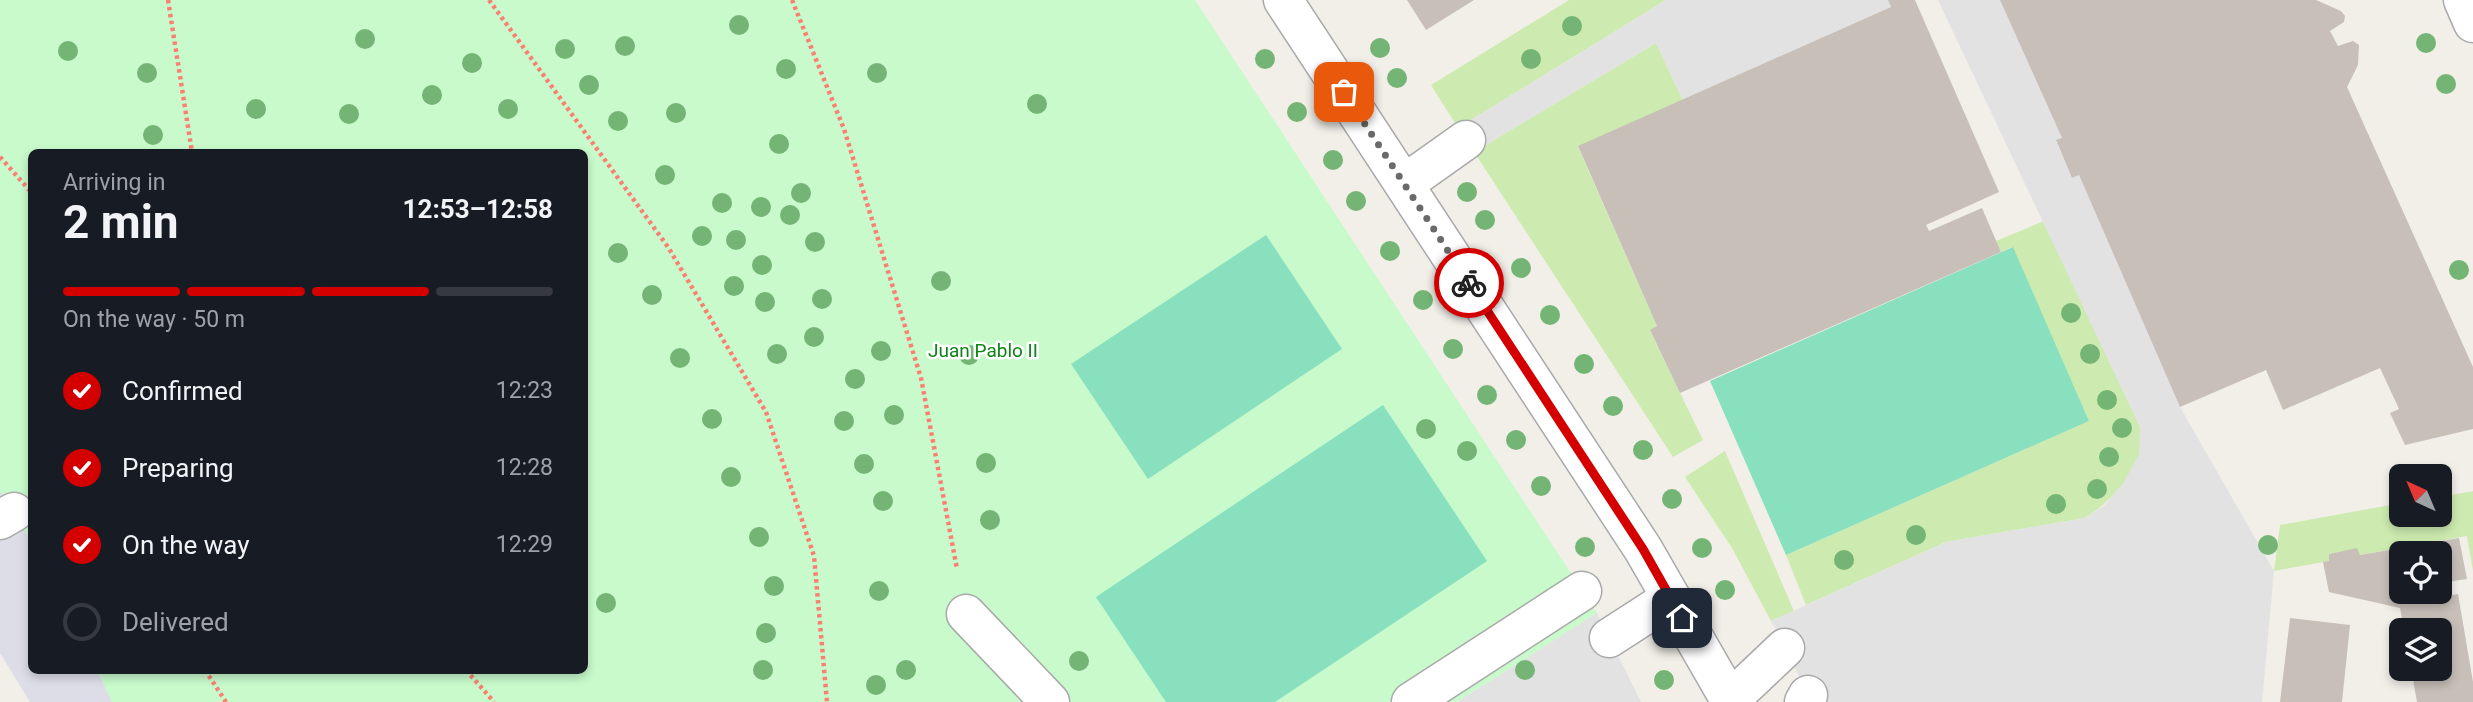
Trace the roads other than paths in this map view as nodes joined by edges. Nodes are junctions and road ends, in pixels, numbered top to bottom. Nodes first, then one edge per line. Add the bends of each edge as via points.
1 (1283, 0) edge
2 (2463, 0) edge
3 (2473, 23) edge
4 (1466, 141) dead end
5 (1404, 184) junction
6 (1581, 591) dead end
7 (1671, 598) junction
8 (966, 614) road end
9 (1609, 638) dead end
10 (1785, 648) dead end
11 (1730, 701) edge
12 (1050, 702) edge
13 (1411, 702) edge

1 - 5 street
2 - 3 street
4 - 5 street
5 - 7 street
6 - 13 street
7 - 9 street
7 - 11 street
8 - 12 street
10 - 11 street

